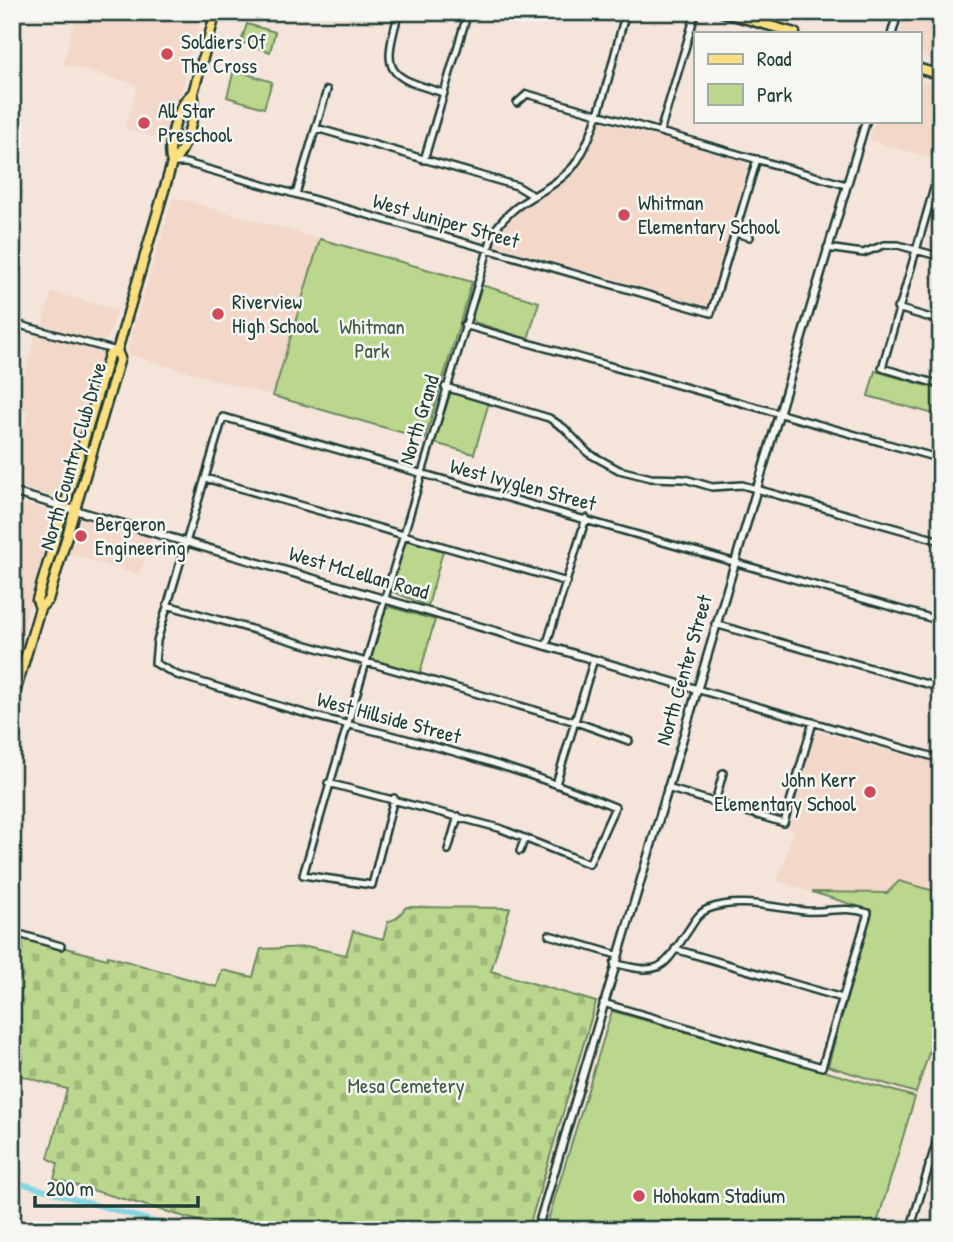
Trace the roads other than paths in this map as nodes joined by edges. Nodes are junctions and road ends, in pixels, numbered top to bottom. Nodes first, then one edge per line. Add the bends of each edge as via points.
1 (216, 12) edge
2 (399, 12) edge
3 (468, 12) edge
4 (626, 12) edge
5 (696, 12) edge
6 (722, 12) edge
7 (898, 12) edge
8 (792, 32) edge
9 (892, 32) edge
10 (922, 70) edge
11 (941, 75) edge
12 (327, 90) dead end
13 (444, 93) junction
14 (517, 103) dead end
15 (596, 113) junction
16 (866, 122) edge
17 (316, 128) junction
18 (660, 132) junction
19 (757, 159) junction
20 (425, 160) junction
21 (172, 163) junction
22 (941, 164) edge
23 (846, 185) junction
24 (933, 190) junction
25 (941, 192) edge
26 (296, 194) junction
27 (532, 195) junction
28 (735, 233) junction
29 (750, 237) dead end
30 (827, 248) junction
31 (487, 249) junction
32 (915, 250) junction
33 (941, 257) edge
34 (897, 309) junction
35 (941, 321) edge
36 (12, 323) edge
37 (464, 325) junction
38 (117, 351) junction
39 (941, 385) edge
40 (446, 387) junction
41 (778, 413) junction
42 (941, 459) edge
43 (420, 473) junction
44 (205, 478) junction
45 (756, 488) junction
46 (12, 492) edge
47 (65, 506) junction
48 (75, 509) junction
49 (586, 518) junction
50 (401, 534) junction
51 (186, 541) junction
52 (941, 541) edge
53 (734, 562) junction
54 (567, 582) junction
55 (383, 598) junction
56 (167, 605) junction
57 (40, 608) junction
58 (941, 621) edge
59 (715, 624) junction
60 (546, 646) junction
61 (594, 659) junction
62 (364, 662) junction
63 (941, 688) edge
64 (696, 689) junction
65 (12, 703) edge
66 (576, 722) junction
67 (813, 722) junction
68 (346, 724) junction
69 (629, 741) dead end
70 (941, 759) edge
71 (723, 773) dead end
72 (328, 783) junction
73 (556, 784) junction
74 (667, 789) junction
75 (394, 797) junction
76 (715, 803) junction
77 (458, 816) junction
78 (525, 838) junction
79 (448, 850) dead end
80 (520, 850) dead end
81 (12, 932) edge
82 (549, 935) dead end
83 (61, 946) dead end
84 (675, 949) junction
85 (615, 959) junction
86 (842, 998) junction
87 (603, 1003) junction
88 (941, 1127) edge
89 (929, 1164) junction
90 (941, 1167) edge
91 (537, 1230) edge
92 (910, 1230) edge

1 - 21 main road, North Country Club Drive via 183,144
2 - 13 street via 389,46 393,70 401,79
3 - 13 street
4 - 15 street, North Grand
5 - 18 street
6 - 8 main road
7 - 9 street
10 - 11 main road
12 - 17 street
13 - 20 street
14 - 15 street via 527,94
15 - 18 street
15 - 27 street, North Grand via 574,165 551,186
16 - 23 street, North Center Street
17 - 20 street
17 - 26 street
18 - 19 street
19 - 23 street
19 - 28 street
20 - 27 street via 517,186
21 - 26 street, West Juniper Street
21 - 38 main road, North Country Club Drive
22 - 24 street
23 - 30 street, North Center Street
24 - 25 street
24 - 32 street
26 - 31 street, West Juniper Street
27 - 31 street, North Grand via 503,216
28 - 29 street
28 - 31 street, West Juniper Street via 711,313
30 - 32 street via 848,253 884,245
30 - 41 street, North Center Street
31 - 37 street, North Grand
32 - 33 street
32 - 34 street
34 - 35 street
34 - 39 street via 882,368
36 - 38 street
37 - 40 street, North Grand
37 - 41 street
38 - 47 main road, North Country Club Drive via 109,355
38 - 48 main road, North Country Club Drive via 120,358
40 - 43 street, North Grand
40 - 45 street via 549,418 589,453 619,470 712,487
41 - 42 street
41 - 45 street, North Center Street
43 - 44 street, West Ivyglen Street via 223,416
43 - 49 street, West Ivyglen Street
43 - 50 street, North Grand
44 - 50 street
44 - 51 street
45 - 52 street
45 - 53 street, North Center Street
46 - 47 street, West McLellan Road
47 - 48 street, West McLellan Road
47 - 57 main road, North Country Club Drive via 37,600
48 - 51 street, West McLellan Road
48 - 57 main road, North Country Club Drive via 48,600
49 - 53 street, West Ivyglen Street
49 - 54 street
50 - 54 street
50 - 55 street, North Grand
51 - 55 street, West McLellan Road
51 - 56 street
53 - 58 street, West Ivyglen Street
53 - 59 street, North Center Street
54 - 60 street
55 - 60 street, West McLellan Road
55 - 62 street, North Grand
56 - 62 street
56 - 68 street, West Hillside Street via 155,663 177,675
57 - 65 main road, North Country Club Drive
59 - 63 street
59 - 64 street, North Center Street
60 - 61 street, West McLellan Road
61 - 64 street, West McLellan Road
61 - 66 street
62 - 66 street
62 - 68 street, North Grand
64 - 67 street
64 - 74 street, North Center Street
66 - 69 street
66 - 73 street
67 - 70 street
67 - 76 street via 784,823
68 - 72 street, North Grand
68 - 73 street, West Hillside Street via 394,734
71 - 76 street
72 - 75 street
72 - 75 street, North Grand via 303,875 372,885
73 - 78 street, West Hillside Street via 615,807 589,864
74 - 76 street
74 - 85 street, North Center Street
75 - 77 street
77 - 78 street
77 - 79 street
78 - 80 street
81 - 83 street
82 - 85 street
84 - 85 street via 659,968 648,971
84 - 86 street
84 - 86 street via 702,912 719,906 756,904 806,911 849,907 868,913
85 - 87 street, North Center Street
86 - 87 street via 822,1067
87 - 91 street, North Center Street
88 - 89 street
89 - 90 street
89 - 92 street

